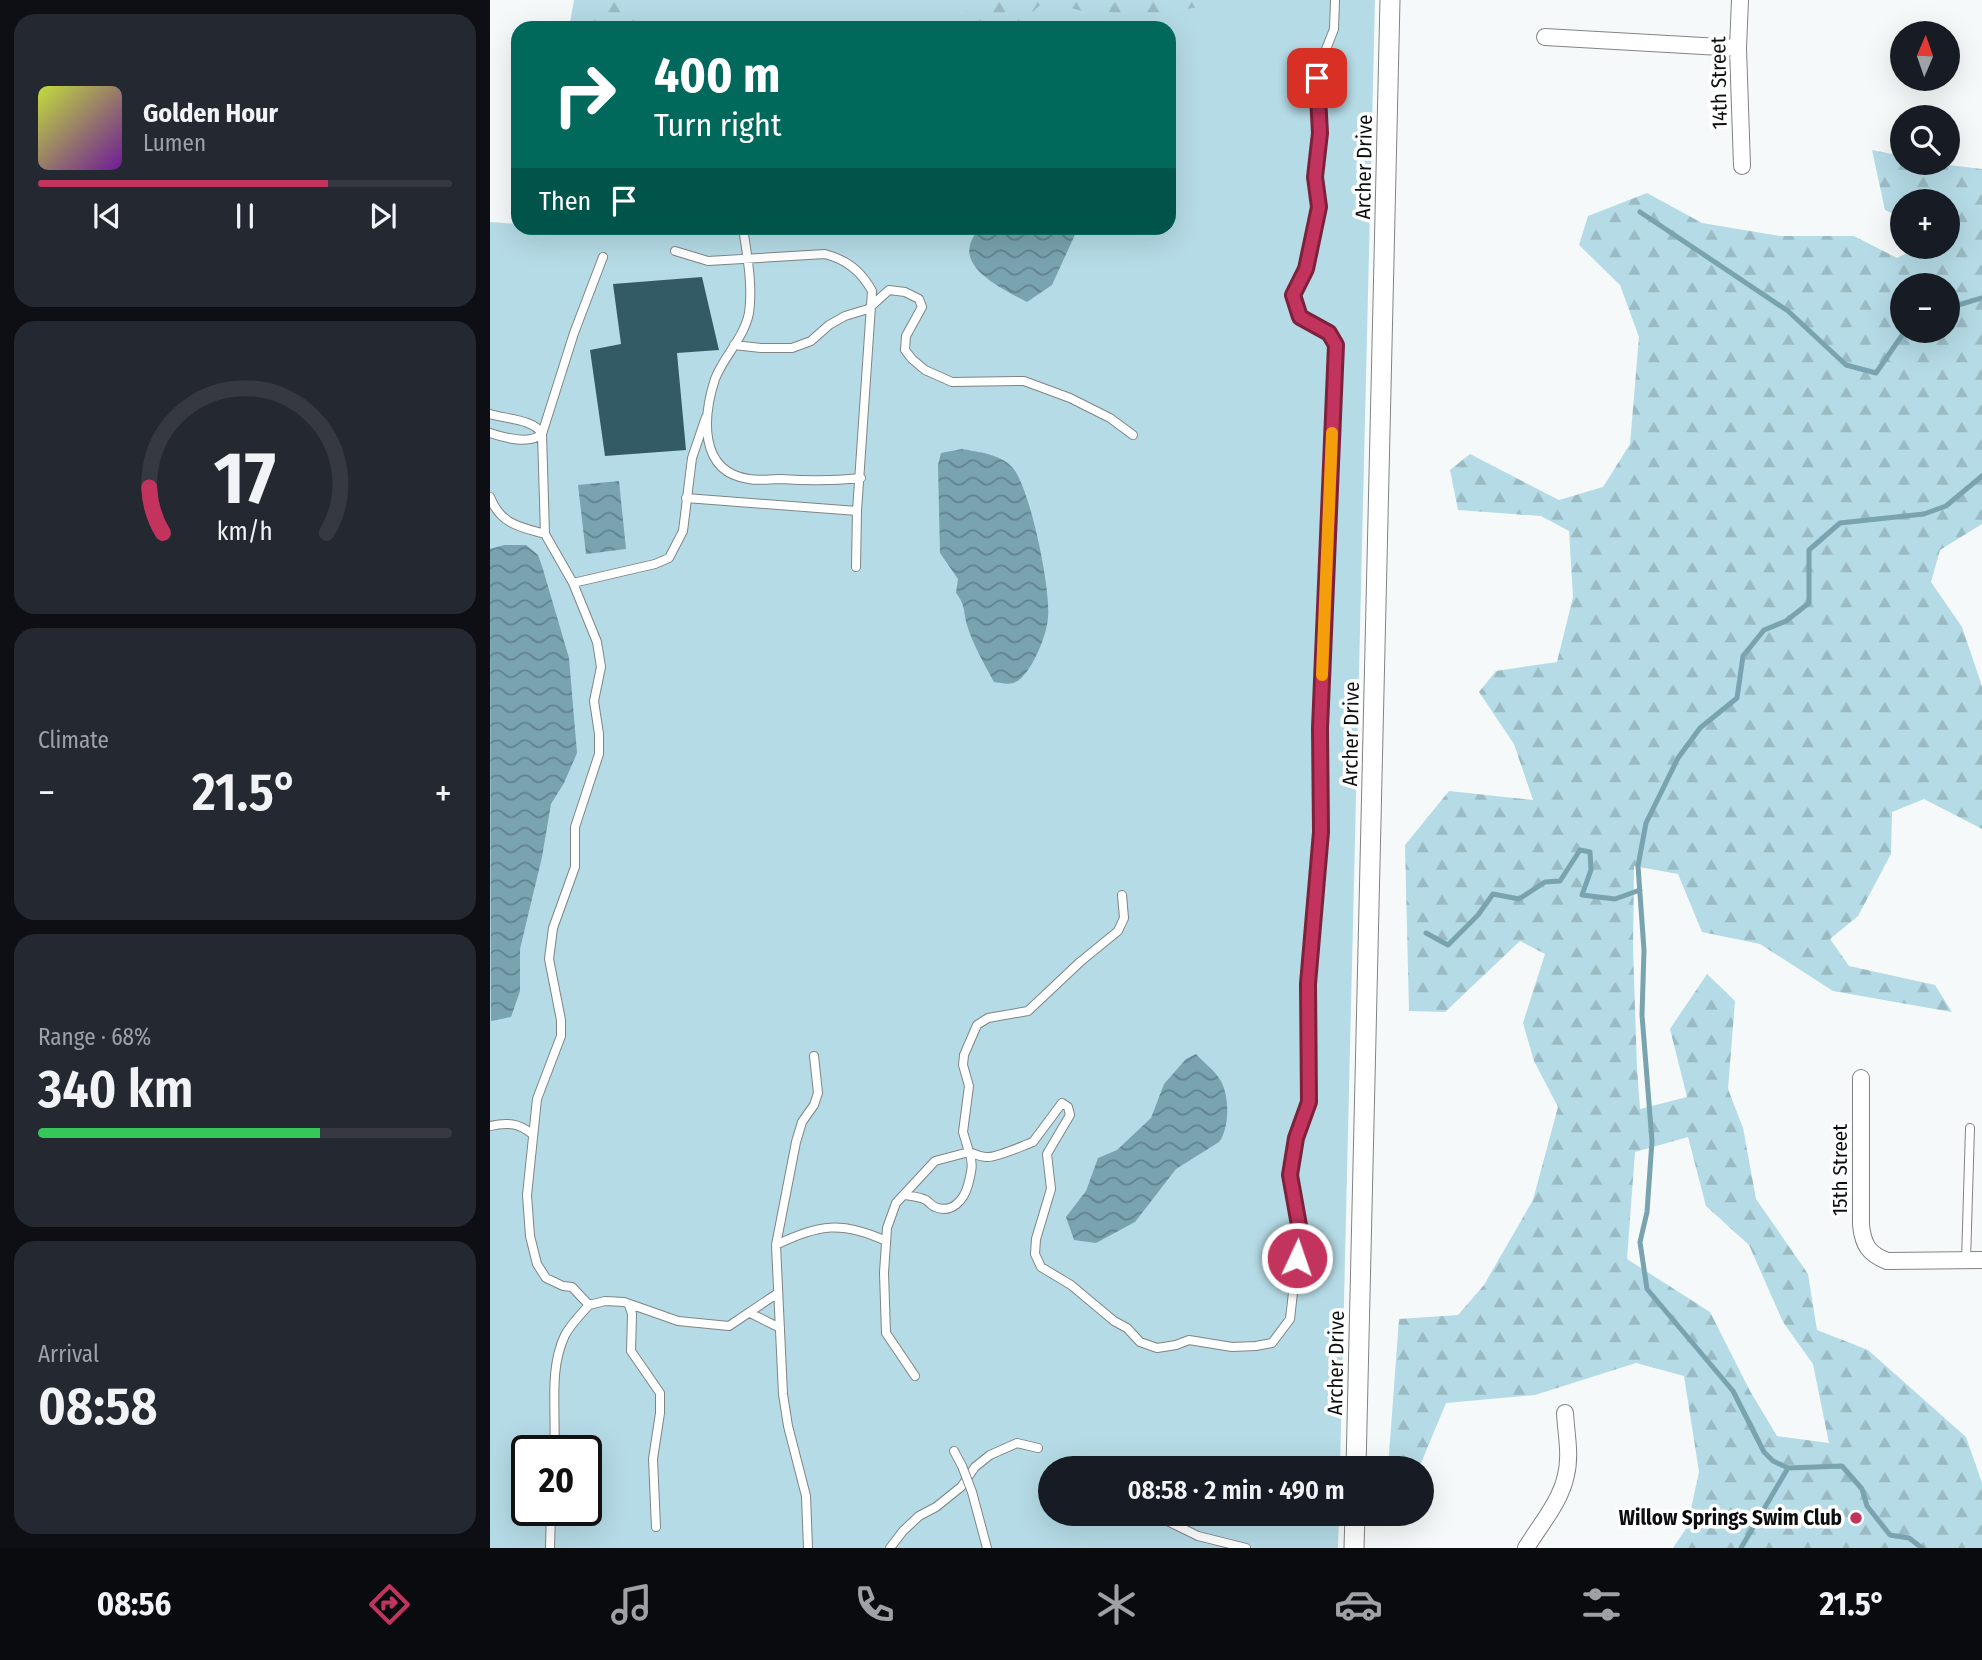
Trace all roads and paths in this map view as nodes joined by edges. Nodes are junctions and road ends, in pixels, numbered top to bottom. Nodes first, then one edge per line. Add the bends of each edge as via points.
1 (1335, 0) edge
2 (1390, 0) edge
3 (1740, 0) edge
4 (1545, 37) dead end
5 (1738, 48) junction
6 (1742, 166) dead end
7 (744, 235) edge
8 (675, 250) dead end
9 (603, 257) dead end
10 (748, 259) junction
11 (872, 304) junction
12 (734, 345) junction
13 (490, 414) edge
14 (706, 417) junction
15 (490, 433) edge
16 (542, 434) junction
17 (1133, 435) dead end
18 (861, 478) junction
19 (490, 497) edge
20 (686, 498) junction
21 (857, 512) junction
22 (545, 534) junction
23 (856, 566) dead end
24 (573, 583) junction
25 (1122, 895) dead end
26 (814, 1056) dead end
27 (1861, 1078) dead end
28 (490, 1126) edge
29 (1970, 1128) dead end
30 (533, 1135) junction
31 (1029, 1143) junction
32 (969, 1152) junction
33 (1047, 1154) junction
34 (904, 1195) junction
35 (886, 1241) junction
36 (776, 1245) junction
37 (1974, 1261) edge
38 (778, 1293) junction
39 (589, 1305) junction
40 (629, 1305) junction
41 (750, 1313) junction
42 (780, 1328) junction
43 (915, 1376) dead end
44 (1565, 1413) dead end
45 (555, 1435) edge
46 (1038, 1448) dead end
47 (954, 1451) dead end
48 (1356, 1456) edge
49 (551, 1526) edge
50 (1175, 1526) edge
51 (1355, 1526) edge
52 (656, 1527) dead end
53 (550, 1548) edge
54 (808, 1548) edge
55 (890, 1548) edge
56 (987, 1548) edge
57 (1245, 1548) edge
58 (1354, 1548) edge
59 (1526, 1548) edge

1 - 33 lane via 1334,29 1317,78 1320,133 1315,177 1319,207 1306,269 1293,295 1300,317 1329,333 1336,345 1320,728 1321,832 1308,984 1309,1102 1296,1138 1290,1175 1300,1231 1290,1319 1282,1331 1272,1343 1256,1346 1189,1340 1157,1348 1140,1342 1071,1285 1041,1267 1035,1247 1051,1189
2 - 48 street, Archer Drive
3 - 5 street, 14th Street
4 - 5 street
5 - 6 street, 14th Street
7 - 10 lane
8 - 10 lane via 708,261
9 - 16 lane
10 - 11 lane via 824,254 840,258 864,276 872,291
10 - 12 lane via 749,313
11 - 12 lane via 792,348
11 - 17 lane via 889,290 919,299 922,307 906,336 905,350 925,370 952,382 1024,381 1070,398
11 - 18 lane
12 - 14 lane via 716,379
13 - 16 lane via 528,423
14 - 18 lane via 709,443 716,462 726,472 748,479 824,482
14 - 20 lane via 692,458
15 - 16 lane via 527,440
16 - 22 lane
18 - 21 lane
19 - 22 lane via 508,523
20 - 21 lane
20 - 24 lane via 683,531 669,558
21 - 23 lane
22 - 24 lane
24 - 30 lane via 597,642 601,667 594,701 600,754 575,827 575,867 553,928 549,959 561,1036 537,1099
25 - 32 lane via 1124,918 1118,931 1028,1011 988,1018 977,1025 963,1065 969,1086 963,1132
26 - 36 lane via 818,1093 796,1142
27 - 37 street, 15th Street via 1861,1225 1867,1248 1887,1261
28 - 30 lane via 516,1124
29 - 37 lane
30 - 39 lane via 527,1195 537,1264 547,1279 572,1287
31 - 32 lane via 989,1157
31 - 33 lane
31 - 33 lane via 1062,1103 1070,1115
32 - 34 lane via 935,1161
32 - 34 lane via 972,1170 965,1196 956,1205 944,1210
34 - 35 lane via 896,1203
35 - 36 lane via 833,1226 803,1232
35 - 43 lane via 886,1333
36 - 38 lane
38 - 41 lane
38 - 42 lane
39 - 40 lane via 605,1301
39 - 45 lane via 566,1333 557,1356
40 - 41 lane via 677,1321 729,1325
40 - 52 lane via 631,1351 660,1393 653,1459
41 - 42 lane
42 - 54 lane via 783,1394 806,1496
44 - 59 street via 1567,1473 1558,1497
46 - 55 lane via 1017,1443 990,1455 961,1487 902,1531
47 - 56 lane, bridge via 972,1492
49 - 53 lane
50 - 57 lane
51 - 58 street

